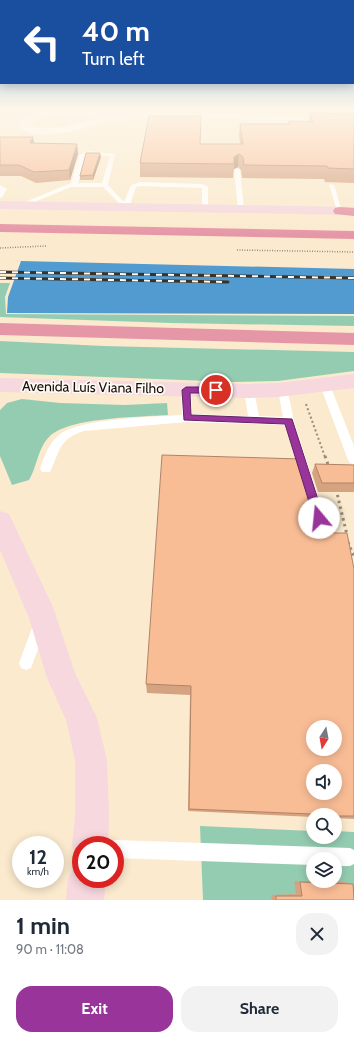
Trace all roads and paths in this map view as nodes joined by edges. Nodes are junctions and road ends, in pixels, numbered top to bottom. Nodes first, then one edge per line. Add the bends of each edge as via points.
1 (237, 170) edge
2 (74, 184) junction
3 (105, 185) junction
4 (331, 185) dead end
5 (0, 187) edge
6 (0, 196) edge
7 (0, 205) edge
8 (20, 206) junction
9 (126, 208) junction
10 (205, 209) junction
11 (241, 210) junction
12 (340, 211) junction
13 (354, 212) edge
14 (0, 228) edge
15 (354, 235) edge
16 (52, 246) dead end
17 (0, 248) edge
18 (235, 250) dead end
19 (354, 252) edge
20 (0, 329) edge
21 (354, 339) edge
22 (354, 381) edge
23 (0, 385) edge
24 (325, 385) junction
25 (28, 386) junction
26 (186, 390) junction
27 (283, 390) junction
28 (249, 391) junction
29 (0, 395) edge
30 (306, 404) dead end
31 (187, 418) junction
32 (254, 420) junction
33 (289, 421) junction
34 (354, 460) edge
35 (46, 469) dead end
36 (331, 474) edge
37 (335, 486) edge
38 (319, 518) dead end
39 (0, 522) edge
40 (354, 557) edge
41 (43, 617) junction
42 (26, 663) dead end
43 (91, 836) edge
44 (124, 849) edge
45 (350, 857) dead end
46 (86, 888) edge
47 (85, 900) edge

1 - 11 lane
2 - 3 lane
2 - 3 lane via 82,155 111,154
2 - 8 lane
3 - 9 lane
4 - 12 lane
5 - 6 lane via 4,189
7 - 8 main road
8 - 9 main road
9 - 10 main road
9 - 10 lane via 133,186 169,184 205,187
10 - 11 main road
11 - 12 main road
12 - 13 highway
14 - 15 highway
16 - 17 path
18 - 19 path
20 - 21 highway
22 - 24 main road, Avenida Luís Viana Filho
23 - 25 main road, Avenida Luís Viana Filho
24 - 27 main road, Avenida Luís Viana Filho
24 - 34 lane
25 - 26 main road, Avenida Luís Viana Filho
25 - 29 main road
26 - 28 main road, Avenida Luís Viana Filho
26 - 31 lane
27 - 28 main road, Avenida Luís Viana Filho
27 - 33 lane
28 - 32 lane
30 - 36 path
31 - 32 lane
31 - 35 lane via 97,425 73,430 57,443
32 - 33 lane
33 - 38 lane
37 - 40 path
39 - 41 main road
41 - 42 lane
41 - 43 main road via 62,678 81,718 91,760
44 - 45 lane
46 - 47 main road

